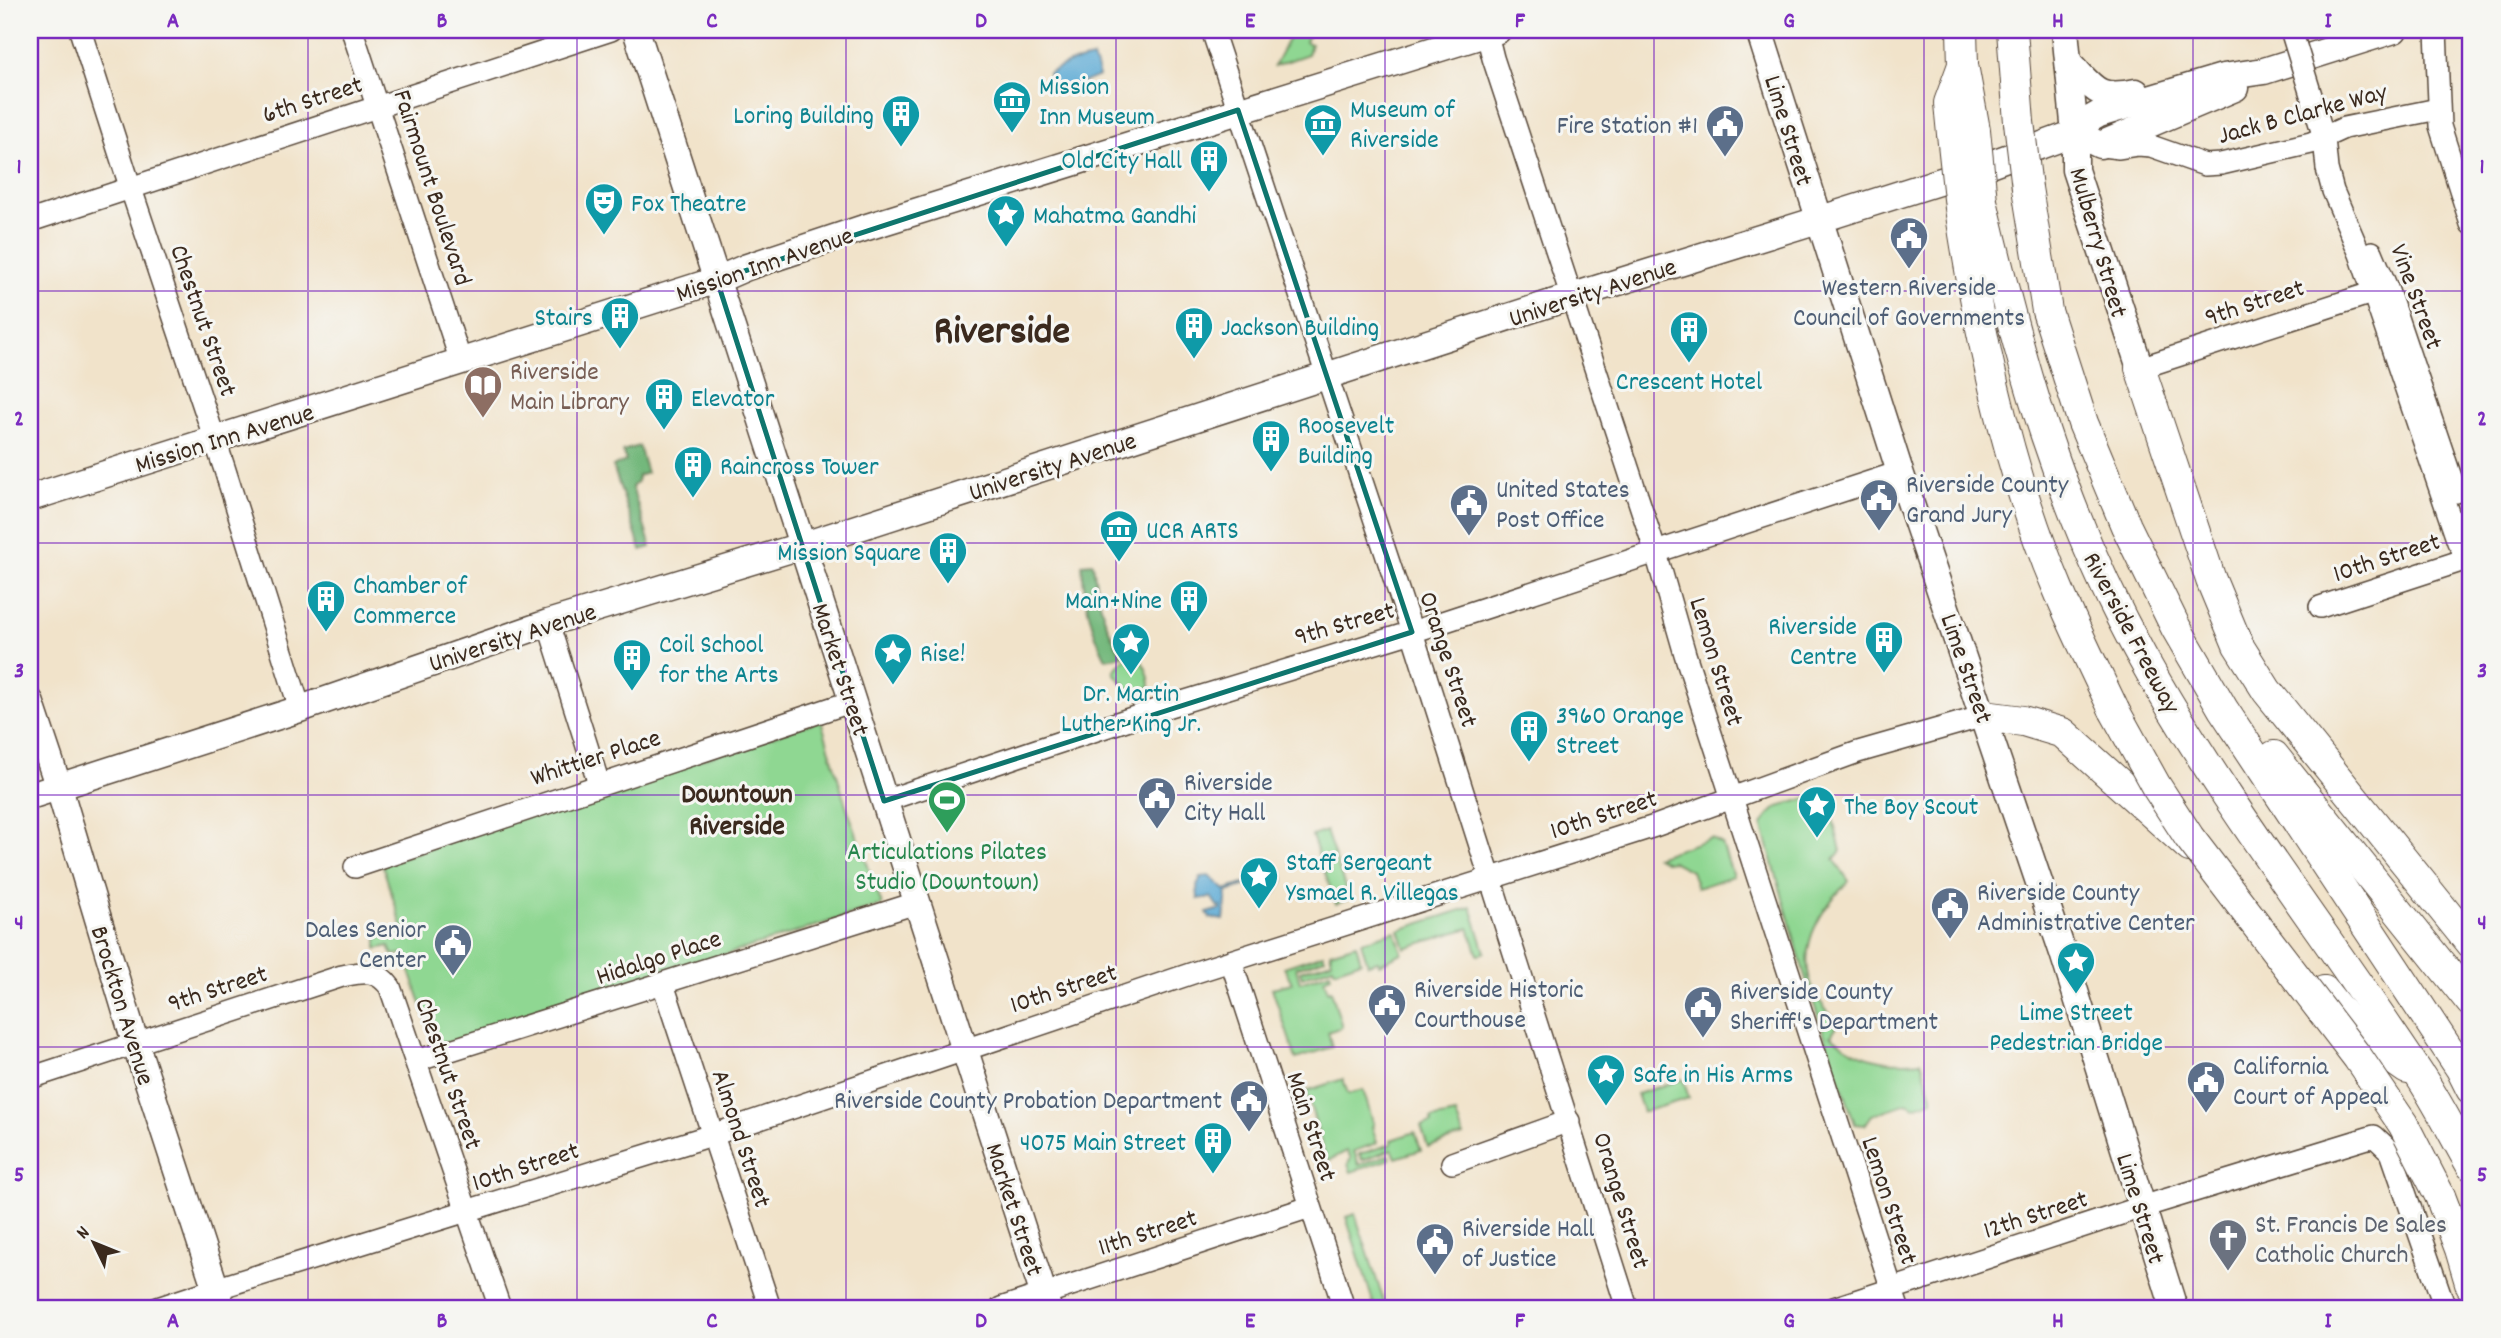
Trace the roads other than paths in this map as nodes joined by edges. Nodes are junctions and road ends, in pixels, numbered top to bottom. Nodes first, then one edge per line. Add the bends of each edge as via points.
1 (80, 30) edge
2 (352, 30) edge
3 (611, 30) edge
4 (636, 30) edge
5 (1212, 30) edge
6 (1759, 30) edge
7 (1962, 30) edge
8 (2012, 30) edge
9 (2065, 30) edge
10 (2291, 30) edge
11 (2394, 30) edge
12 (2436, 30) edge
13 (1490, 31) edge
14 (2069, 63) junction
15 (2264, 71) junction
16 (2168, 94) junction
17 (378, 107) junction
18 (2438, 108) junction
19 (1238, 110) junction
20 (2075, 133) junction
21 (2324, 138) junction
22 (2100, 145) junction
23 (130, 186) junction
24 (1971, 205) junction
25 (1818, 220) junction
26 (30, 221) edge
27 (2471, 224) edge
28 (717, 281) junction
29 (2380, 290) junction
30 (1570, 297) junction
31 (461, 362) junction
32 (2140, 368) junction
33 (1327, 375) junction
34 (215, 440) junction
35 (1900, 471) junction
36 (30, 498) edge
37 (801, 546) junction
38 (1656, 553) junction
39 (2471, 559) edge
40 (2320, 607) dead end
41 (548, 623) junction
42 (1412, 632) junction
43 (30, 701) edge
44 (853, 701) junction
45 (300, 709) junction
46 (2223, 709) junction
47 (1984, 716) junction
48 (599, 784) junction
49 (58, 788) junction
50 (30, 796) edge
51 (1732, 797) junction
52 (884, 801) junction
53 (355, 867) dead end
54 (1490, 880) junction
55 (916, 902) junction
56 (2471, 944) edge
57 (1231, 961) junction
58 (383, 978) joint
59 (663, 984) junction
60 (2471, 1002) edge
61 (135, 1042) junction
62 (964, 1049) junction
63 (416, 1061) junction
64 (30, 1078) edge
65 (2424, 1082) junction
66 (2471, 1089) edge
67 (1569, 1121) junction
68 (712, 1135) junction
69 (1452, 1163) dead end
70 (2471, 1165) edge
71 (1310, 1207) junction
72 (2142, 1207) junction
73 (469, 1212) junction
74 (2471, 1286) edge
75 (219, 1298) edge
76 (1895, 1299) edge
77 (1046, 1301) edge
78 (158, 1308) edge
79 (500, 1308) edge
80 (770, 1308) edge
81 (1001, 1308) edge
82 (1344, 1308) edge
83 (1628, 1308) edge
84 (1835, 1308) edge
85 (2174, 1308) edge
86 (2445, 1308) edge

1 - 23 street, Chestnut Street
2 - 17 street, Fairmount Boulevard
3 - 17 street, 6th Street
4 - 28 main road, Market Street
5 - 19 street, Orange Street
6 - 25 main road, Lime Street
7 - 24 highway, bridge via 1963,65 1949,103 1964,132
8 - 46 highway, Riverside Freeway, bridge via 2027,188 2047,311 2083,423 2126,526 2176,628
9 - 14 main road, Mulberry Street
10 - 21 street, Vine Street, bridge
11 - 15 main road, University Avenue
12 - 18 street
13 - 19 main road, Mission Inn Avenue
13 - 30 street, Lemon Street via 1493,58
14 - 16 main road via 2095,91 2106,95 2155,89
14 - 20 main road, Mulberry Street
15 - 16 main road, University Avenue via 2223,77
15 - 22 main road, University Avenue via 2229,92
16 - 20 main road, University Avenue via 2099,114
17 - 23 street, 6th Street
17 - 31 street, Fairmount Boulevard
18 - 21 street, Jack B Clarke Way via 2344,128
18 - 27 street via 2444,143
19 - 28 main road, Mission Inn Avenue via 850,233
19 - 33 street, Orange Street
20 - 22 main road
20 - 25 main road, University Avenue
20 - 32 main road, Mulberry Street via 2074,170
21 - 22 street, Jack B Clarke Way via 2213,164 2151,146
21 - 29 street, Vine Street via 2339,166
23 - 26 street, 6th Street
23 - 34 street, Chestnut Street
24 - 65 highway, Riverside Freeway via 2044,434 2085,544 2140,654 2204,762
24 - 74 highway, bridge via 1969,266 1988,352 2024,493 2057,588 2114,710 2156,786 2403,1124 2440,1196
25 - 30 main road, University Avenue
25 - 35 main road, Lime Street
28 - 31 main road, Mission Inn Avenue
28 - 37 main road, Market Street
29 - 32 street, 9th Street
29 - 39 street, Vine Street via 2458,542
30 - 33 main road, University Avenue
30 - 38 street, Lemon Street
31 - 34 main road, Mission Inn Avenue
32 - 56 highway via 2211,580 2238,645 2267,691
33 - 37 main road, University Avenue
33 - 42 street, Orange Street
34 - 36 main road, Mission Inn Avenue
34 - 45 street, Chestnut Street
35 - 38 street, 9th Street
35 - 47 main road, Lime Street
37 - 41 main road, University Avenue
37 - 44 main road, Market Street
38 - 42 street, 9th Street
38 - 51 street, Lemon Street
39 - 40 street, 10th Street
41 - 45 main road, University Avenue
41 - 48 street
42 - 52 street, 9th Street via 1163,707
42 - 54 street, Orange Street
43 - 49 main road, Brockton Avenue
44 - 48 street, Whittier Place
44 - 52 main road, Market Street
45 - 49 main road, University Avenue
46 - 60 highway via 2275,757
46 - 66 highway, Riverside Freeway
47 - 51 street, 10th Street via 1858,752
47 - 65 highway via 2063,733 2244,898 2360,1036
47 - 72 main road, Lime Street
48 - 53 street, Whittier Place
49 - 50 main road, University Avenue
49 - 61 main road, Brockton Avenue
51 - 54 street, 10th Street
51 - 76 street, Lemon Street
52 - 55 main road, Market Street
54 - 57 street, 10th Street
54 - 67 street, Orange Street
55 - 59 street, Hidalgo Place
55 - 62 main road, Market Street
57 - 62 street, 10th Street
57 - 71 street, Main Street
58 - 61 street, 9th Street via 373,973 342,976
58 - 63 street, Chestnut Street
59 - 63 street, Hidalgo Place
59 - 68 street, Almond Street
61 - 64 street, 9th Street
61 - 75 main road, Brockton Avenue
62 - 68 street, 10th Street
62 - 77 main road, Market Street
63 - 73 street, Chestnut Street
65 - 70 highway, Riverside Freeway
67 - 69 street
67 - 83 street, Orange Street
68 - 73 street, 10th Street
68 - 80 street, Almond Street
71 - 77 street, 11th Street
71 - 82 street, Main Street
72 - 76 street, 12th Street
72 - 85 main road, Lime Street
72 - 86 street, 12th Street via 2374,1136 2391,1152
73 - 75 street, 10th Street
73 - 79 street, Chestnut Street
75 - 78 street, 10th Street
76 - 84 street, 12th Street
77 - 81 street, 11th Street

